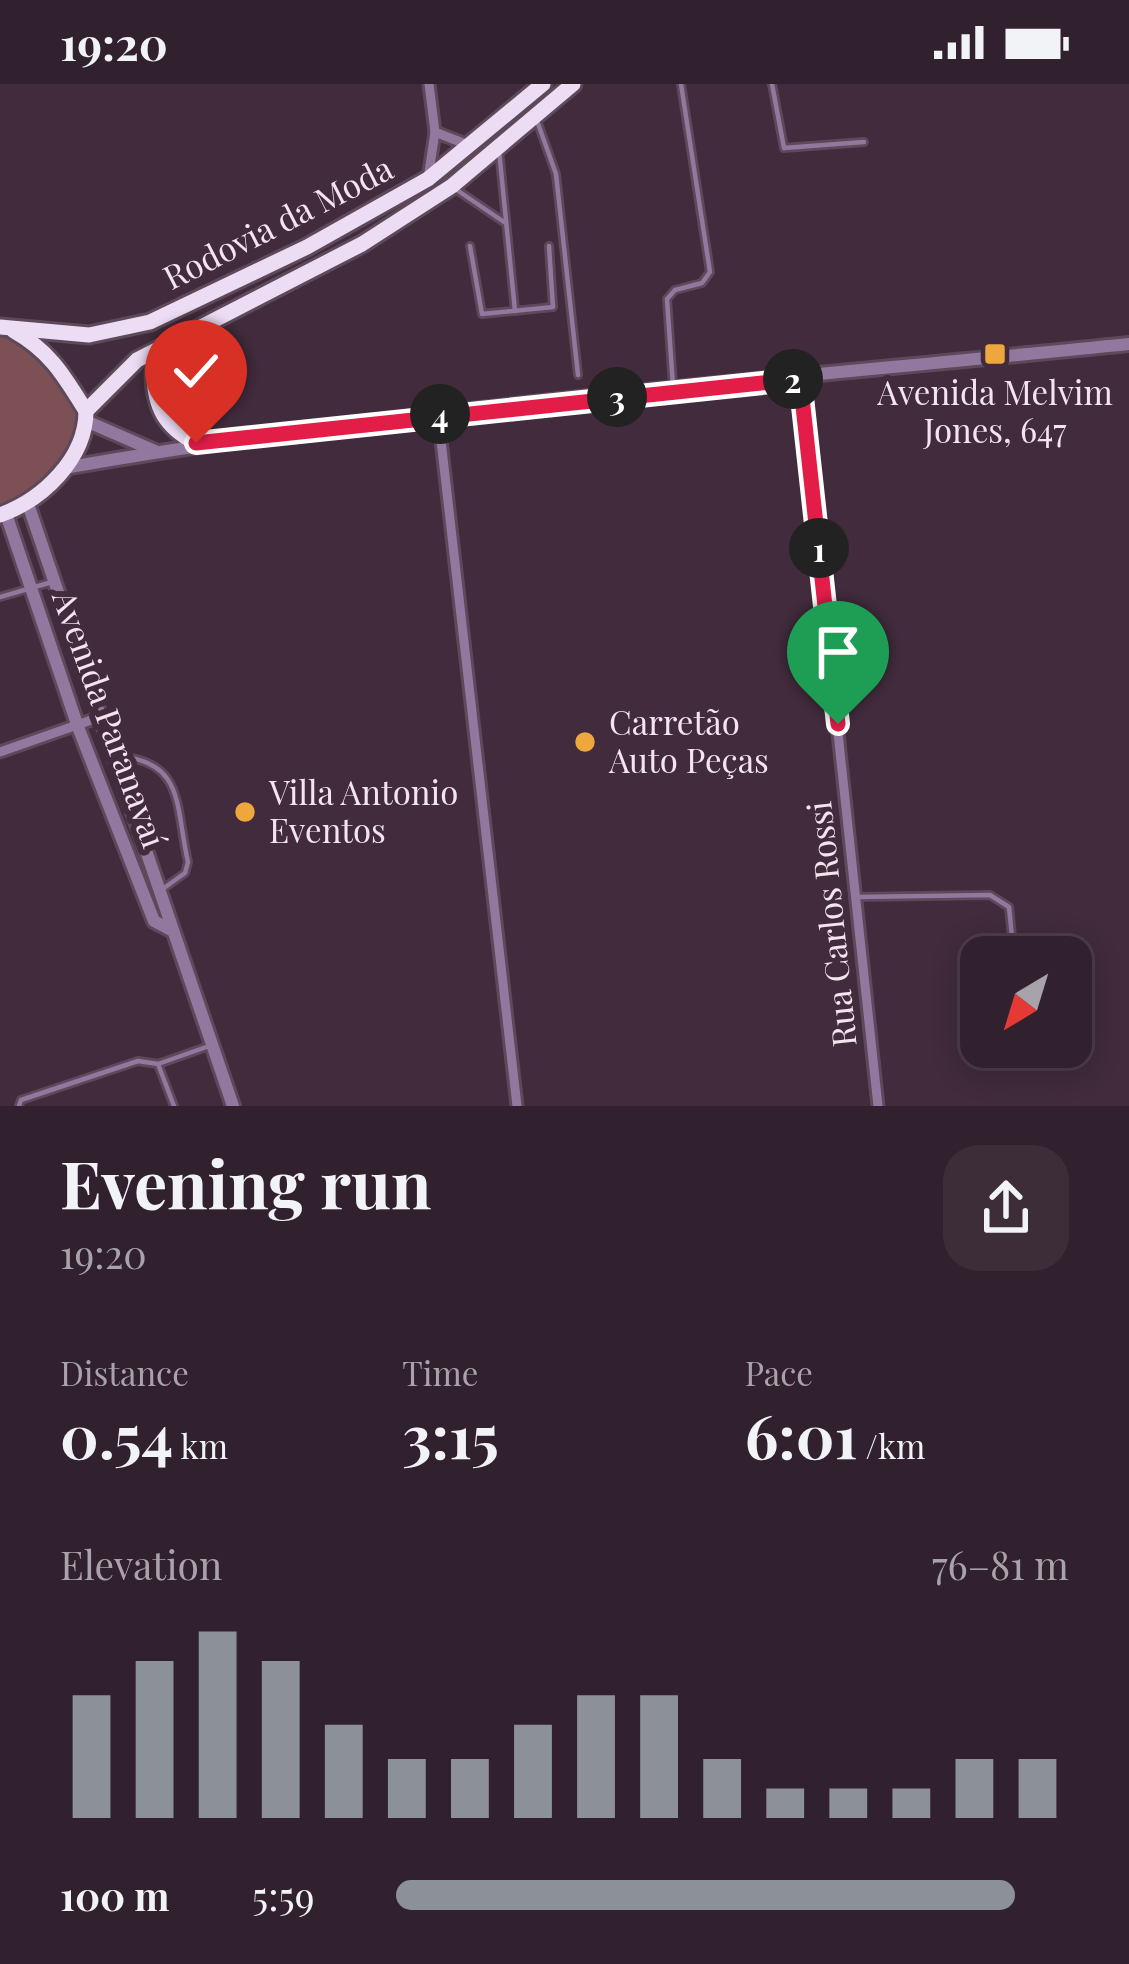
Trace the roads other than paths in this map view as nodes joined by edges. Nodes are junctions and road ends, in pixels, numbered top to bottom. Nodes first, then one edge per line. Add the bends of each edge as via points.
1 (429, 84) edge
2 (543, 84) edge
3 (573, 84) edge
4 (681, 84) edge
5 (772, 84) edge
6 (536, 118) junction
7 (435, 132) junction
8 (864, 142) dead end
9 (474, 146) junction
10 (499, 149) junction
11 (428, 179) junction
12 (452, 186) junction
13 (504, 222) junction
14 (470, 246) dead end
15 (549, 246) dead end
16 (514, 311) junction
17 (200, 326) junction
18 (4, 327) edge
19 (1129, 344) edge
20 (578, 375) dead end
21 (800, 379) junction
22 (673, 391) junction
23 (438, 414) junction
24 (86, 416) junction
25 (196, 443) junction
26 (157, 452) junction
27 (64, 468) junction
28 (28, 504) junction
29 (3, 514) edge
30 (54, 581) junction
31 (33, 586) junction
32 (0, 597) edge
33 (97, 718) junction
34 (78, 727) junction
35 (0, 752) edge
36 (110, 755) junction
37 (159, 890) junction
38 (856, 897) junction
39 (173, 931) junction
40 (1012, 936) edge
41 (212, 1045) junction
42 (158, 1064) junction
43 (19, 1106) edge
44 (174, 1106) edge
45 (233, 1106) edge
46 (517, 1106) edge
47 (878, 1106) edge

1 - 7 street
2 - 9 highway, Rodovia da Moda
3 - 6 highway, Rodovia da Moda
4 - 22 lane via 710,272 667,299
5 - 8 lane via 784,148
6 - 10 highway, Rodovia da Moda
6 - 20 lane via 556,174
7 - 9 street
7 - 11 street
9 - 11 highway, Rodovia da Moda
10 - 12 highway, Rodovia da Moda
10 - 13 lane
11 - 18 highway, Rodovia da Moda via 150,322 89,335
12 - 13 lane
12 - 17 highway, Rodovia da Moda via 362,244
13 - 16 lane
14 - 16 lane via 479,311
15 - 16 lane via 555,303
17 - 24 highway, Rodovia da Moda via 136,360
17 - 25 highway via 154,372 162,414
18 - 24 highway via 64,370
19 - 21 street
21 - 22 street
21 - 38 street, Rua Carlos Rossi
22 - 23 street
23 - 25 street
23 - 46 street
24 - 26 street
24 - 27 highway, Rodovia da Moda
25 - 26 street
26 - 27 street
27 - 28 highway, Rodovia da Moda
28 - 29 highway
28 - 30 street, Avenida Paranavaí
29 - 31 street, Avenida Paranavaí
30 - 31 lane
30 - 33 street, Avenida Paranavaí
31 - 32 lane
31 - 34 street, Avenida Paranavaí
33 - 34 street
33 - 36 street, Avenida Paranavaí
34 - 35 street
34 - 39 street, Avenida Paranavaí via 154,921
36 - 37 street, Avenida Paranavaí
36 - 37 lane via 136,757 169,774 188,862
37 - 39 street, Avenida Paranavaí
38 - 40 lane via 990,895 1009,907
38 - 47 street, Rua Carlos Rossi
39 - 41 street, Avenida Paranavaí
41 - 42 lane
41 - 45 street, Avenida Paranavaí
42 - 43 lane via 138,1061
42 - 44 lane

